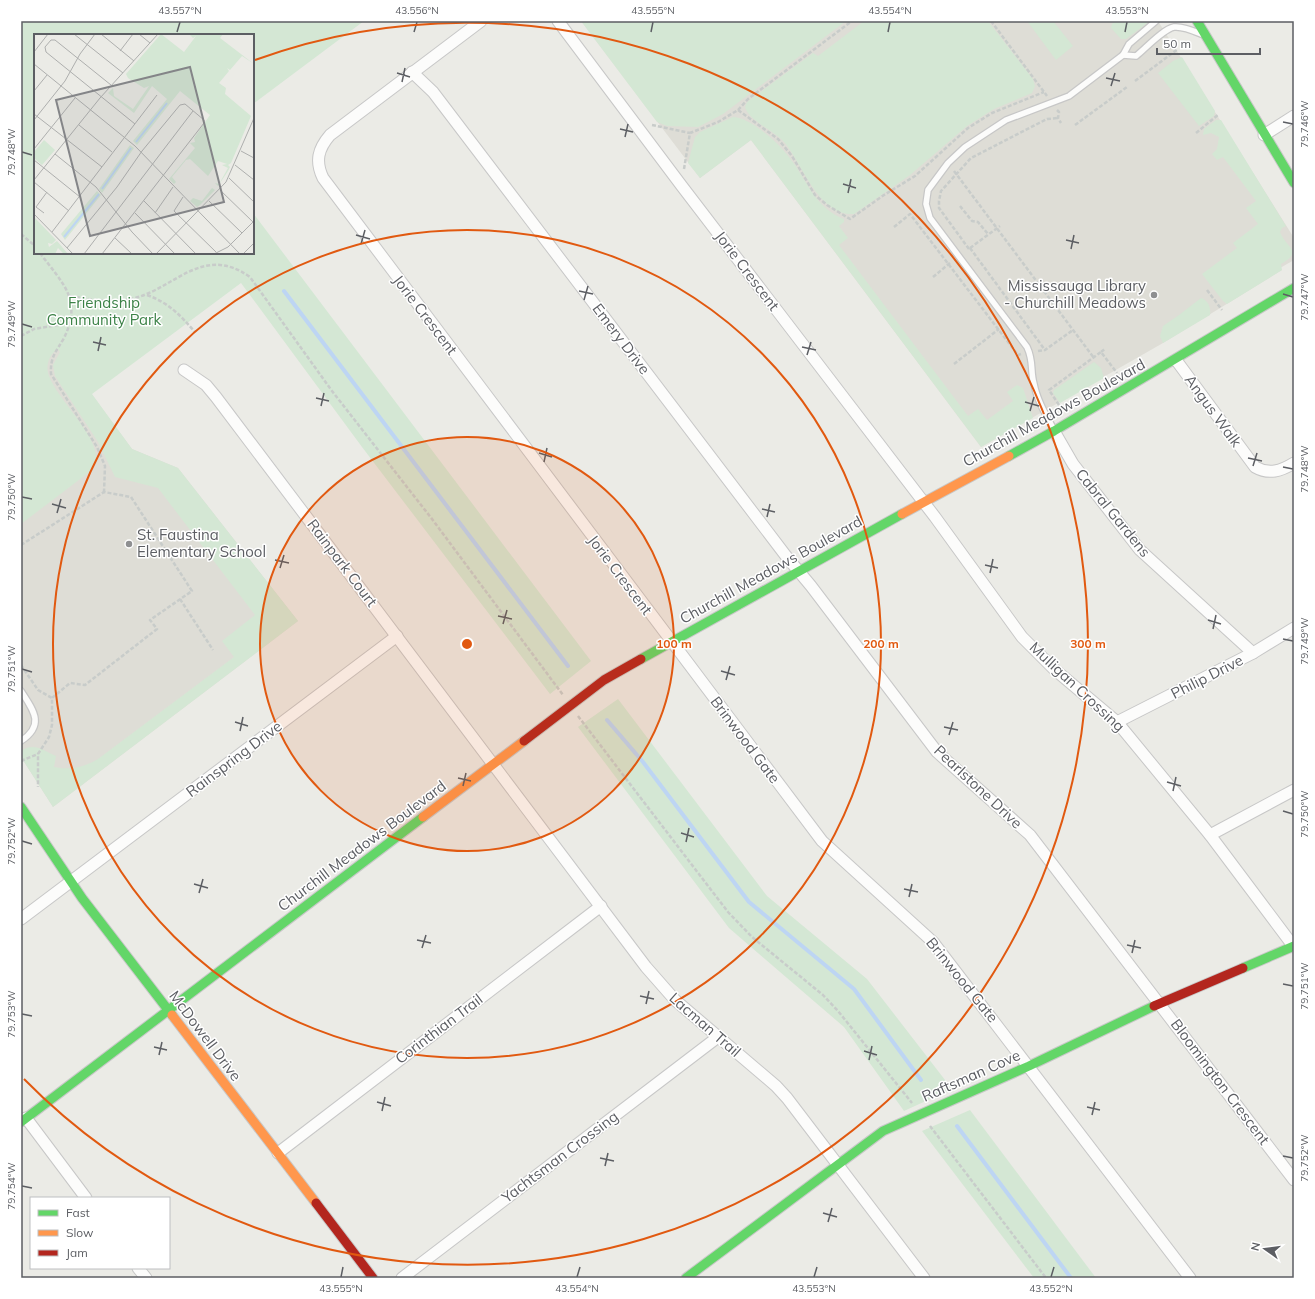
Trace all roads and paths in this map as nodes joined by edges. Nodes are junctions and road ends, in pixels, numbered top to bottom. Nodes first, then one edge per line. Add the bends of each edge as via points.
1 (481, 21) edge
2 (558, 21) edge
3 (852, 21) edge
4 (991, 21) edge
5 (1156, 21) edge
6 (1197, 21) edge
7 (1205, 36) junction
8 (1178, 49) dead end
9 (1122, 55) junction
10 (412, 72) junction
11 (1135, 81) dead end
12 (1127, 87) dead end
13 (1052, 102) junction
14 (738, 110) junction
15 (1219, 114) dead end
16 (1294, 116) edge
17 (1058, 118) junction
18 (632, 120) junction
19 (1061, 123) dead end
20 (1076, 125) dead end
21 (690, 133) junction
22 (1196, 133) dead end
23 (1264, 135) junction
24 (940, 152) dead end
25 (948, 163) junction
26 (956, 173) junction
27 (915, 176) dead end
28 (1294, 183) edge
29 (681, 185) junction
30 (960, 206) dead end
31 (21, 234) edge
32 (988, 234) dead end
33 (34, 245) edge
34 (41, 254) edge
35 (1294, 288) edge
36 (1207, 290) dead end
37 (146, 294) junction
38 (70, 296) junction
39 (1222, 310) dead end
40 (70, 323) junction
41 (998, 330) dead end
42 (195, 332) dead end
43 (21, 336) edge
44 (1105, 349) dead end
45 (1045, 350) dead end
46 (1101, 352) junction
47 (1111, 357) dead end
48 (1094, 358) junction
49 (1107, 359) junction
50 (1176, 360) junction
51 (954, 364) dead end
52 (184, 370) dead end
53 (1117, 373) dead end
54 (1059, 405) dead end
55 (1054, 431) junction
56 (1294, 463) edge
57 (104, 492) junction
58 (922, 502) junction
59 (21, 545) edge
60 (798, 570) junction
61 (180, 599) junction
62 (1294, 628) edge
63 (397, 636) junction
64 (671, 642) junction
65 (213, 650) dead end
66 (1253, 653) junction
67 (21, 665) edge
68 (21, 691) edge
69 (564, 697) dead end
70 (52, 698) junction
71 (577, 714) dead end
72 (1117, 722) junction
73 (21, 741) edge
74 (38, 754) junction
75 (21, 761) edge
76 (493, 764) junction
77 (38, 787) dead end
78 (1294, 790) edge
79 (21, 807) edge
80 (1210, 835) junction
81 (71, 881) junction
82 (601, 906) junction
83 (21, 919) edge
84 (1294, 947) edge
85 (1160, 1004) junction
86 (168, 1010) junction
87 (718, 1037) junction
88 (1029, 1066) junction
89 (920, 1114) junction
90 (23, 1120) edge
91 (278, 1153) junction
92 (836, 1164) junction
93 (1294, 1180) edge
94 (85, 1197) edge
95 (139, 1269) edge
96 (146, 1278) edge
97 (373, 1278) edge
98 (402, 1278) edge
99 (686, 1278) edge
100 (924, 1278) edge
101 (1046, 1278) edge
102 (1190, 1278) edge

1 - 10 street, Jorie Crescent
2 - 18 street, Jorie Crescent
3 - 14 path via 748,99
4 - 13 path
5 - 9 lane via 1129,44
6 - 7 street
7 - 9 lane via 1174,27 1166,30 1136,56
7 - 23 street
8 - 11 path
9 - 13 lane via 1069,96
10 - 60 street, Emery Drive via 438,98
10 - 64 street, Jorie Crescent via 320,146 318,168
12 - 20 path
13 - 17 path via 1059,112
13 - 25 lane via 1006,120 965,147
14 - 21 path via 718,122
14 - 27 path via 778,139 792,156 815,195 850,219
15 - 22 path
16 - 23 street
17 - 19 path
17 - 26 path via 1047,119 971,158
18 - 21 path
18 - 29 street, Jorie Crescent
21 - 29 path
23 - 28 street
24 - 25 path
25 - 26 path
25 - 55 lane via 928,190 926,204 930,218 1028,346 1033,363 1034,384
26 - 45 path via 941,191 939,208
26 - 48 path
29 - 58 street, Jorie Crescent
30 - 32 path via 972,221 978,222
31 - 33 path
34 - 38 path
35 - 50 street, Churchill Meadows Boulevard
36 - 39 path
37 - 38 path via 120,301
37 - 42 path via 162,300
37 - 69 path via 179,276 208,266 224,265 238,269 250,277
38 - 40 path
40 - 43 path via 34,329
40 - 57 path via 50,363 51,374 98,446 105,466
41 - 51 path
44 - 46 path
46 - 48 path
46 - 49 path
47 - 49 path
48 - 54 path via 1049,390
49 - 53 path
50 - 55 street, Churchill Meadows Boulevard
50 - 56 street, Angus Walk via 1255,467 1272,472
52 - 63 street, Rainpark Court via 206,385 216,397
55 - 58 street, Churchill Meadows Boulevard
55 - 66 street, Cabral Gardens via 1073,464 1140,550
57 - 59 path
57 - 61 path via 131,497 192,591
58 - 60 street, Churchill Meadows Boulevard
58 - 72 street, Mulligan Crossing via 1022,637 1054,669
60 - 64 street, Churchill Meadows Boulevard
60 - 85 street, Pearlstone Drive via 937,752 1030,835
61 - 65 path
61 - 70 path via 150,620 157,629 85,685 70,683
62 - 66 street, Philip Drive
63 - 76 street, Rainpark Court
63 - 81 street, Rainspring Drive
64 - 76 street, Churchill Meadows Boulevard via 604,680
64 - 88 street, Brinwood Gate via 822,841 934,942
66 - 72 street, Philip Drive
67 - 70 path via 38,690
68 - 73 lane via 36,718 34,729
70 - 74 path via 52,725 49,737
71 - 89 path via 728,912 752,937 823,995
72 - 80 street, Mulligan Crossing
74 - 75 path
74 - 77 path
76 - 82 street, Lacman Trail
76 - 86 street, Churchill Meadows Boulevard
78 - 80 street
79 - 81 street, McDowell Drive
80 - 84 street, Mulligan Crossing
81 - 83 street, Rainspring Drive
81 - 86 street, McDowell Drive
82 - 87 street, Lacman Trail via 662,987
82 - 91 street, Corinthian Trail
84 - 85 street, Raftsman Cove
85 - 88 street, Raftsman Cove
85 - 93 street, Bloomington Crescent
86 - 90 street, Churchill Meadows Boulevard
86 - 91 street, McDowell Drive
87 - 92 street, Lacman Trail via 776,1086
87 - 98 street, Yachtsman Crossing
88 - 89 street, Raftsman Cove
88 - 102 street, Brinwood Gate
89 - 92 street, Raftsman Cove via 883,1131
89 - 101 path
90 - 94 street
91 - 97 street, McDowell Drive
92 - 99 street, Raftsman Cove
92 - 100 street, Lacman Trail
95 - 96 street

